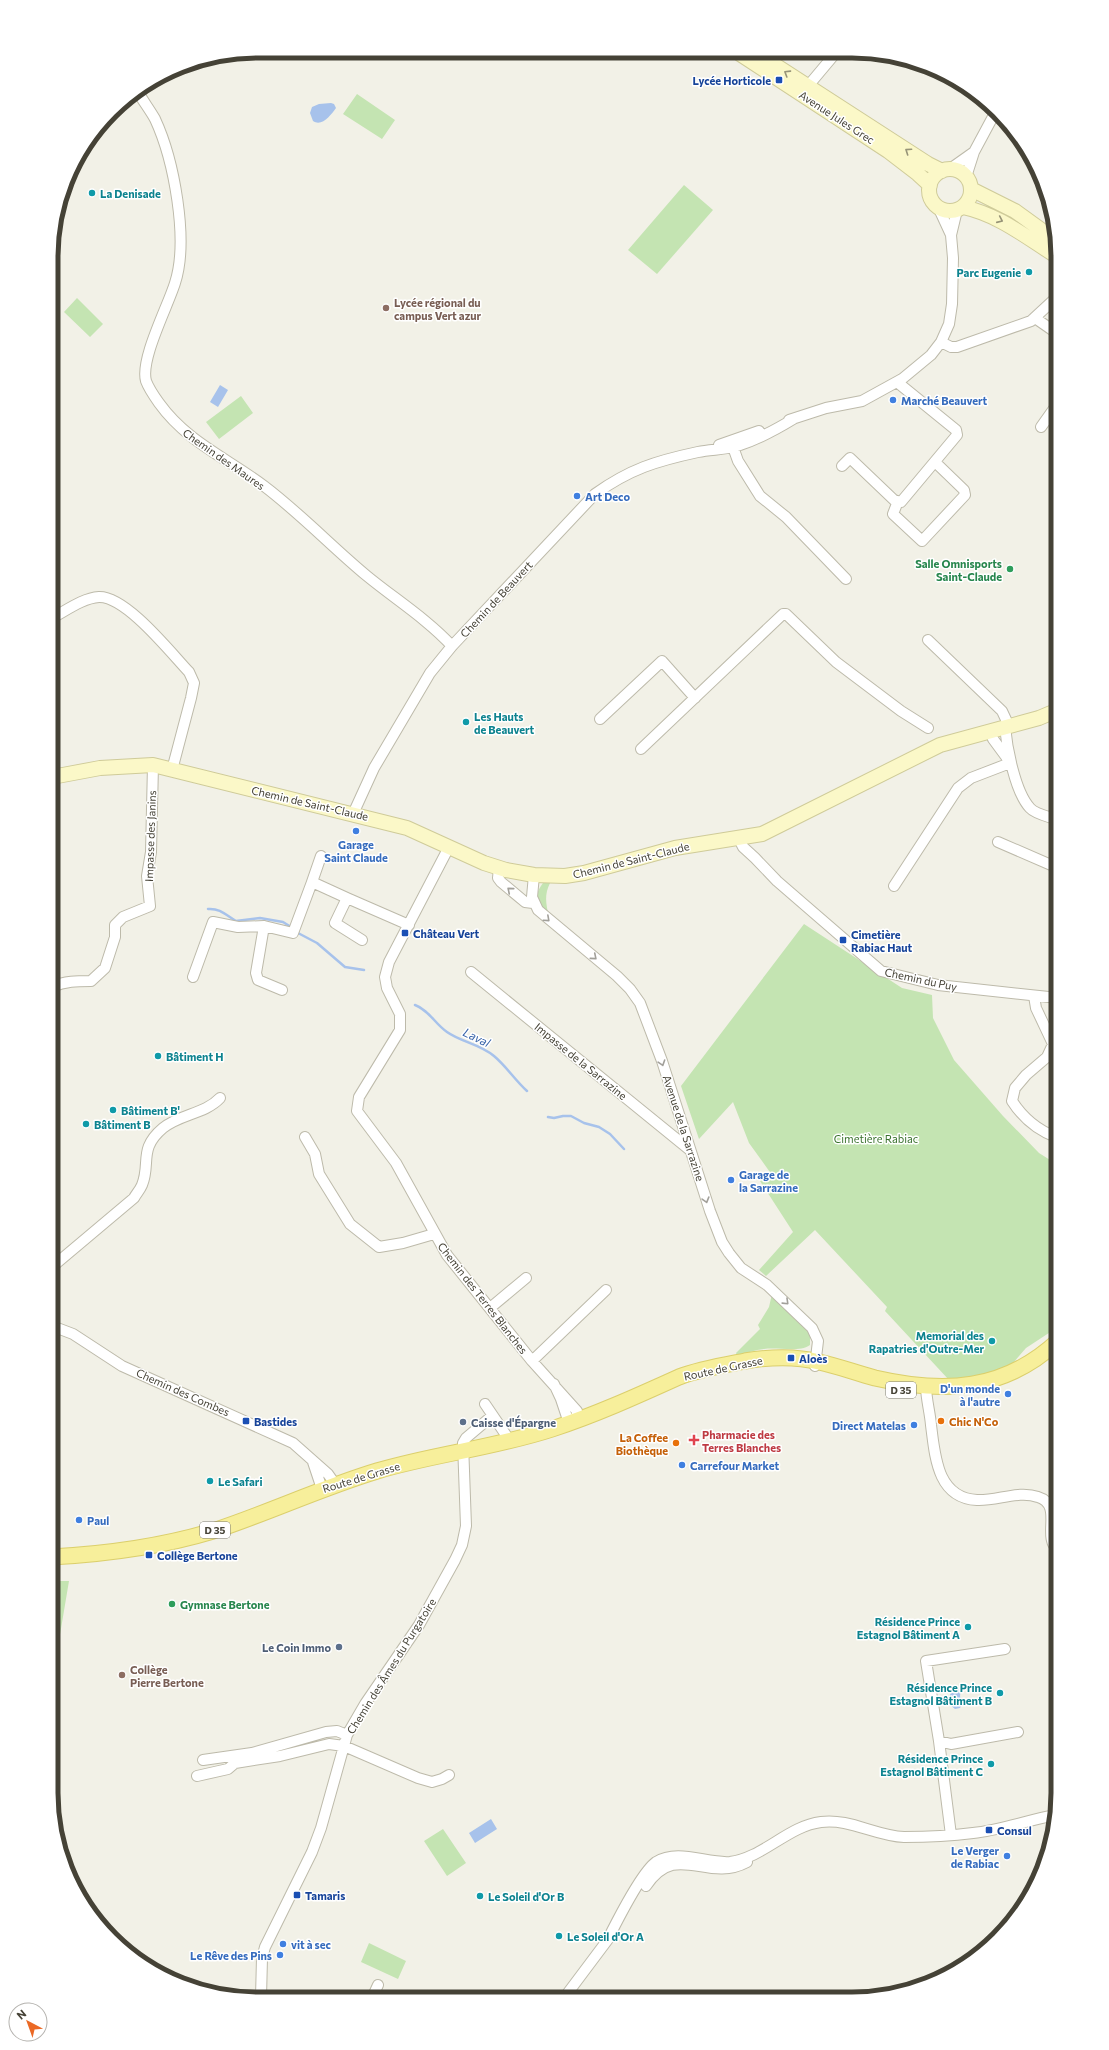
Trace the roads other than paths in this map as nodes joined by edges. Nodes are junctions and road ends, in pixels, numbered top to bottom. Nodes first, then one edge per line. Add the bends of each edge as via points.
1 (746, 58) edge
2 (766, 58) edge
3 (832, 58) edge
4 (813, 81) junction
5 (140, 96) edge
6 (993, 116) edge
7 (974, 152) junction
8 (946, 170) junction
9 (969, 183) junction
10 (930, 185) junction
11 (960, 208) junction
12 (939, 209) junction
13 (951, 235) junction
14 (1050, 236) edge
15 (1051, 252) edge
16 (1051, 303) edge
17 (1036, 318) junction
18 (1051, 329) edge
19 (942, 342) junction
20 (897, 382) junction
21 (1051, 413) edge
22 (795, 418) junction
23 (1041, 427) dead end
24 (733, 447) junction
25 (700, 452) junction
26 (934, 462) junction
27 (842, 466) dead end
28 (898, 501) junction
29 (846, 579) dead end
30 (58, 615) edge
31 (928, 640) dead end
32 (452, 646) junction
33 (695, 698) junction
34 (1051, 712) edge
35 (600, 719) dead end
36 (1007, 726) junction
37 (928, 728) dead end
38 (990, 730) junction
39 (641, 749) dead end
40 (1010, 762) junction
41 (153, 765) junction
42 (172, 770) junction
43 (58, 776) edge
44 (353, 814) junction
45 (1051, 818) edge
46 (745, 838) junction
47 (998, 842) dead end
48 (449, 847) junction
49 (321, 856) dead end
50 (1051, 865) edge
51 (499, 868) junction
52 (534, 875) junction
53 (312, 882) junction
54 (894, 886) dead end
55 (347, 898) junction
56 (533, 902) junction
57 (409, 925) junction
58 (264, 926) junction
59 (362, 940) dead end
60 (471, 972) dead end
61 (193, 976) dead end
62 (58, 984) edge
63 (282, 990) dead end
64 (1034, 996) junction
65 (1051, 997) edge
66 (1051, 1040) edge
67 (1051, 1048) edge
68 (220, 1098) dead end
69 (1051, 1135) edge
70 (305, 1137) dead end
71 (691, 1150) junction
72 (434, 1234) junction
73 (58, 1262) edge
74 (526, 1278) dead end
75 (606, 1290) dead end
76 (490, 1308) junction
77 (58, 1328) edge
78 (1051, 1347) edge
79 (1051, 1354) edge
80 (532, 1361) junction
81 (815, 1364) junction
82 (926, 1389) junction
83 (485, 1404) dead end
84 (492, 1416) junction
85 (576, 1421) junction
86 (510, 1441) junction
87 (463, 1452) junction
88 (313, 1460) junction
89 (328, 1487) junction
90 (1051, 1510) edge
91 (58, 1557) edge
92 (1004, 1649) dead end
93 (1018, 1732) dead end
94 (347, 1735) junction
95 (939, 1741) junction
96 (344, 1746) junction
97 (203, 1760) dead end
98 (449, 1775) dead end
99 (197, 1776) dead end
100 (1049, 1817) edge
101 (951, 1835) junction
102 (378, 1985) dead end
103 (261, 1992) edge
104 (375, 1992) edge
105 (568, 1992) edge

1 - 10 street, Avenue Jules Grec via 888,151
4 -> 2 street, Avenue Jules Grec
3 - 4 street
8 -> 4 street, Avenue Jules Grec via 928,164
5 - 32 street, Chemin des Maures via 155,119 168,154 181,237 181,256 176,281 145,370 147,383 152,392 183,431 291,507 363,573
6 - 7 street
7 - 8 street
7 - 9 street
8 - 9 street via 962,173
8 - 10 street via 936,174
9 - 11 street via 970,196
9 - 14 street
10 - 12 street via 931,200
11 - 12 street via 951,212
11 - 13 street, Chemin de Beauvert
11 -> 15 street via 978,210 1006,222
12 - 13 street, Chemin de Beauvert
13 - 19 street, Chemin de Beauvert via 952,304 949,324
16 - 17 street
17 - 18 street
17 - 19 street via 957,348
19 - 20 street, Chemin de Beauvert via 931,355
20 - 22 street, Chemin de Beauvert via 862,401 826,408
20 - 26 street via 956,430 957,435
21 - 23 street
22 - 24 street, Chemin de Beauvert via 769,433
22 - 25 street, Chemin de Beauvert
24 - 25 street, Chemin de Beauvert
24 - 29 street via 738,461 760,496 786,517
25 - 32 street, Chemin de Beauvert via 638,468 594,494
26 - 28 street via 901,502
26 - 28 street via 964,490 965,495 922,541 893,514
27 - 28 street via 850,458
30 - 42 street via 86,600 100,597 115,601 133,613 189,672 194,684
31 - 36 street via 1002,711
32 - 44 street, Chemin de Beauvert via 430,673 374,768
33 - 35 street via 662,661
33 - 37 street via 777,619 786,614 836,662
33 - 39 street
34 - 36 street, Chemin de Saint-Claude
36 - 38 street, Chemin de Saint-Claude
36 - 40 street
38 - 40 street
38 - 46 street, Chemin de Saint-Claude via 940,745 768,831
40 - 45 street via 1024,801 1030,810
40 - 54 street via 971,778 958,788
41 - 42 street, Chemin de Saint-Claude
41 - 43 street, Chemin de Saint-Claude via 100,768
41 - 62 street, Impasse des Janins via 151,852 147,876 150,906 123,917 115,925 115,937 106,968 91,982 75,980
42 - 44 street, Chemin de Saint-Claude
44 - 48 street, Chemin de Saint-Claude via 407,828
46 - 52 street, Chemin de Saint-Claude via 675,848 584,873 565,876
46 - 64 street, Chemin du Puy via 743,847 777,882 881,972 938,985
47 - 50 street
48 - 51 street, Chemin de Saint-Claude
48 - 57 street, Chemin des Terres Blanches
49 - 53 street
51 - 52 street, Chemin de Saint-Claude
56 -> 51 street, Avenue de la Sarrazine via 525,902 501,882 498,878
52 - 56 street
53 - 55 street
53 - 58 street via 293,933
55 - 57 street
55 - 59 street via 335,924
56 -> 71 street, Avenue de la Sarrazine via 550,922 630,989 640,1003
57 - 72 street, Chemin des Terres Blanches via 389,962 385,978 400,1014 400,1030 359,1097 357,1111 396,1163
58 - 61 street via 238,927 213,922
58 - 63 street via 256,973 258,980
60 - 71 street, Impasse de la Sarrazine
64 - 65 street, Chemin du Puy
64 - 66 street via 1036,1008
67 - 69 street via 1047,1057 1015,1088 1012,1102 1021,1115
68 - 73 street via 215,1104 178,1118 162,1129 151,1142 146,1154 142,1185 134,1198
70 - 72 street via 315,1154 319,1174 350,1224 367,1239 379,1247
71 -> 81 street, Avenue de la Sarrazine via 710,1211 728,1253 751,1276 767,1284 812,1328 818,1341
72 - 76 street, Chemin des Terres Blanches via 447,1255
74 - 76 street
75 - 80 street
76 - 80 street, Chemin des Terres Blanches
77 - 88 street, Chemin des Combes via 73,1334 122,1366 280,1436 300,1448
78 - 82 main road, D 35 via 1032,1363 998,1379
79 - 82 main road, D 35 via 1024,1375 1009,1382 968,1391
80 - 85 street, Chemin des Terres Blanches via 554,1384 567,1417
81 - 82 main road, D 35
81 - 85 main road, Route de Grasse / D 35 via 762,1358 707,1369 679,1377 668,1384
82 - 90 street via 939,1472 952,1490 961,1496 977,1500 1022,1495 1039,1497
83 - 84 street
84 - 86 street
84 - 87 street via 466,1438
85 - 86 main road, Route de Grasse / D 35
86 - 87 main road, Route de Grasse / D 35
87 - 89 main road, Route de Grasse / D 35 via 408,1462
87 - 94 street, Chemin des Âmes du Purgatoire via 466,1526 462,1545 419,1625
88 - 89 street
88 - 89 street, Chemin des Combes via 328,1474
89 - 91 main road, Route de Grasse / D 35 via 196,1536 103,1554
92 - 95 street via 926,1661
93 - 95 street via 951,1744
94 - 96 street, Chemin des Âmes du Purgatoire
94 - 97 street via 337,1731 326,1732 252,1754
95 - 101 street
96 - 98 street via 432,1782
96 - 99 street via 318,1745 280,1756 235,1763 228,1769
96 - 103 street, Chemin des Âmes du Purgatoire via 313,1849 263,1955
100 - 101 street via 973,1834
101 - 105 street via 901,1837 834,1820 807,1825 739,1860 706,1864 676,1856 664,1858 650,1868 608,1938
102 - 104 street

